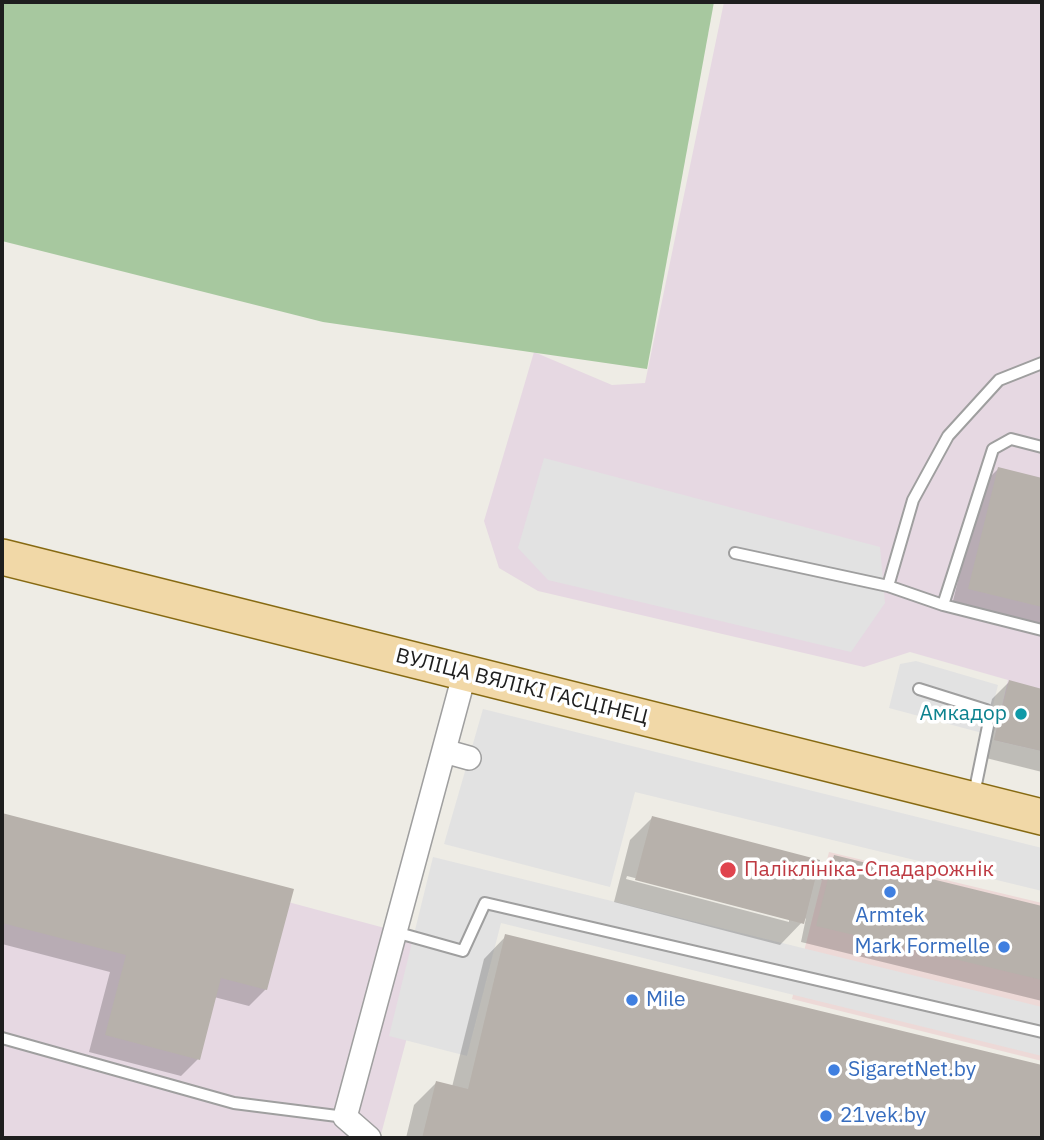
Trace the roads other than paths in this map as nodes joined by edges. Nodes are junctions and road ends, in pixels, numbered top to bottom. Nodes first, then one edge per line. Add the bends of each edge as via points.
1 (1042, 363) edge
2 (1042, 447) edge
3 (735, 554) dead end
4 (2, 557) edge
5 (888, 586) junction
6 (943, 605) junction
7 (1042, 630) edge
8 (465, 672) junction
9 (919, 689) dead end
10 (444, 751) junction
11 (469, 758) dead end
12 (972, 800) junction
13 (1042, 817) edge
14 (395, 932) junction
15 (1042, 1032) edge
16 (2, 1038) edge
17 (345, 1117) junction
18 (369, 1138) edge

1 - 5 lane via 999,380 948,436 913,500
2 - 6 lane via 1010,439 993,449
3 - 5 lane
4 - 8 main road, ВУЛІЦА ВЯЛІКІ ГАСЦІНЕЦ
5 - 6 lane
6 - 7 lane
8 - 10 street
8 - 12 main road, ВУЛІЦА ВЯЛІКІ ГАСЦІНЕЦ
9 - 12 lane via 986,710 986,736
10 - 11 street
10 - 14 street
12 - 13 main road, ВУЛІЦА ВЯЛІКІ ГАСЦІНЕЦ
14 - 15 lane via 463,951 485,903
14 - 17 street
16 - 17 lane via 234,1103
17 - 18 street

